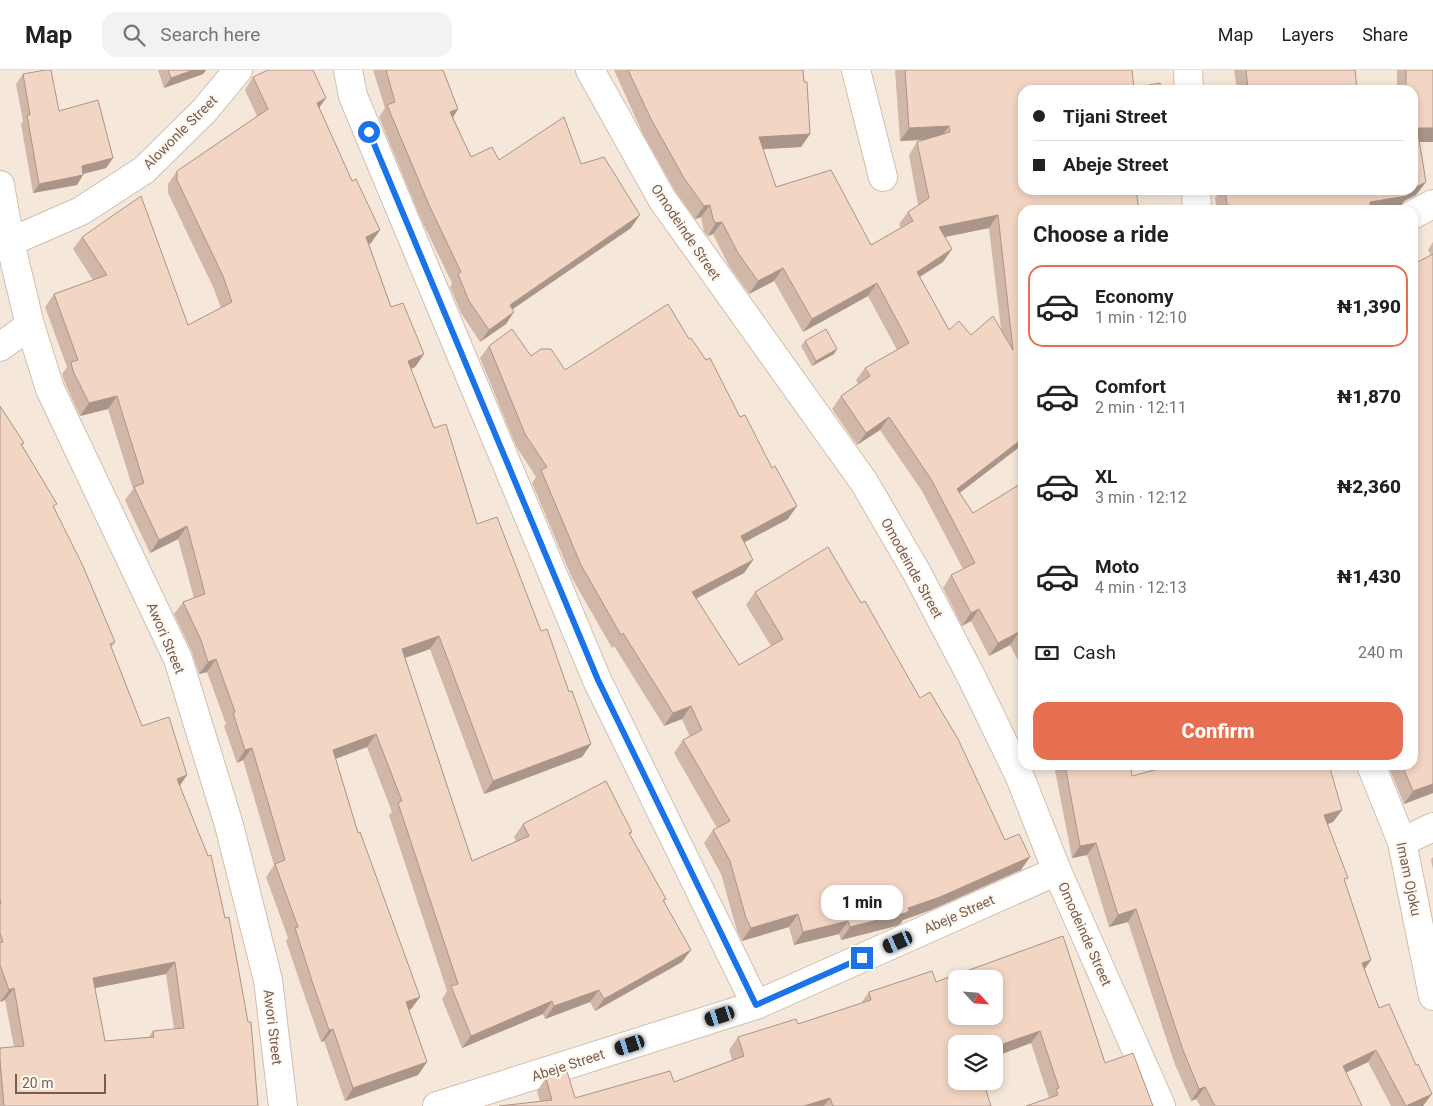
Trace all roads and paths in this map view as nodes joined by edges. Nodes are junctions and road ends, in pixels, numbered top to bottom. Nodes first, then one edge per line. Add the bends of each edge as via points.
1 (238, 70) edge
2 (348, 70) edge
3 (590, 70) edge
4 (856, 70) edge
5 (1188, 70) edge
6 (1189, 85) edge
7 (883, 177) dead end
8 (0, 186) edge
9 (1433, 204) edge
10 (1418, 212) edge
11 (10, 242) junction
12 (30, 325) junction
13 (0, 348) edge
14 (1373, 770) edge
15 (1433, 828) edge
16 (1402, 842) junction
17 (1057, 871) junction
18 (1433, 996) edge
19 (756, 1005) junction
20 (283, 1106) edge
21 (437, 1106) edge
22 (1161, 1106) edge

1 - 11 street, Alowonle Street via 204,111 144,170 81,211
2 - 19 street via 354,96 598,680
3 - 17 street, Omodeinde Street via 662,199 864,482 972,678 1020,777
4 - 7 street
5 - 6 street
8 - 11 street, Awori Street
9 - 10 street
11 - 12 street, Awori Street
12 - 13 street
12 - 20 street, Awori Street via 50,389 178,659 229,825 268,980
14 - 16 street, Imam Ojoku
15 - 16 street
16 - 18 street, Imam Ojoku
17 - 19 street, Abeje Street
17 - 22 street, Omodeinde Street
19 - 21 street, Abeje Street

